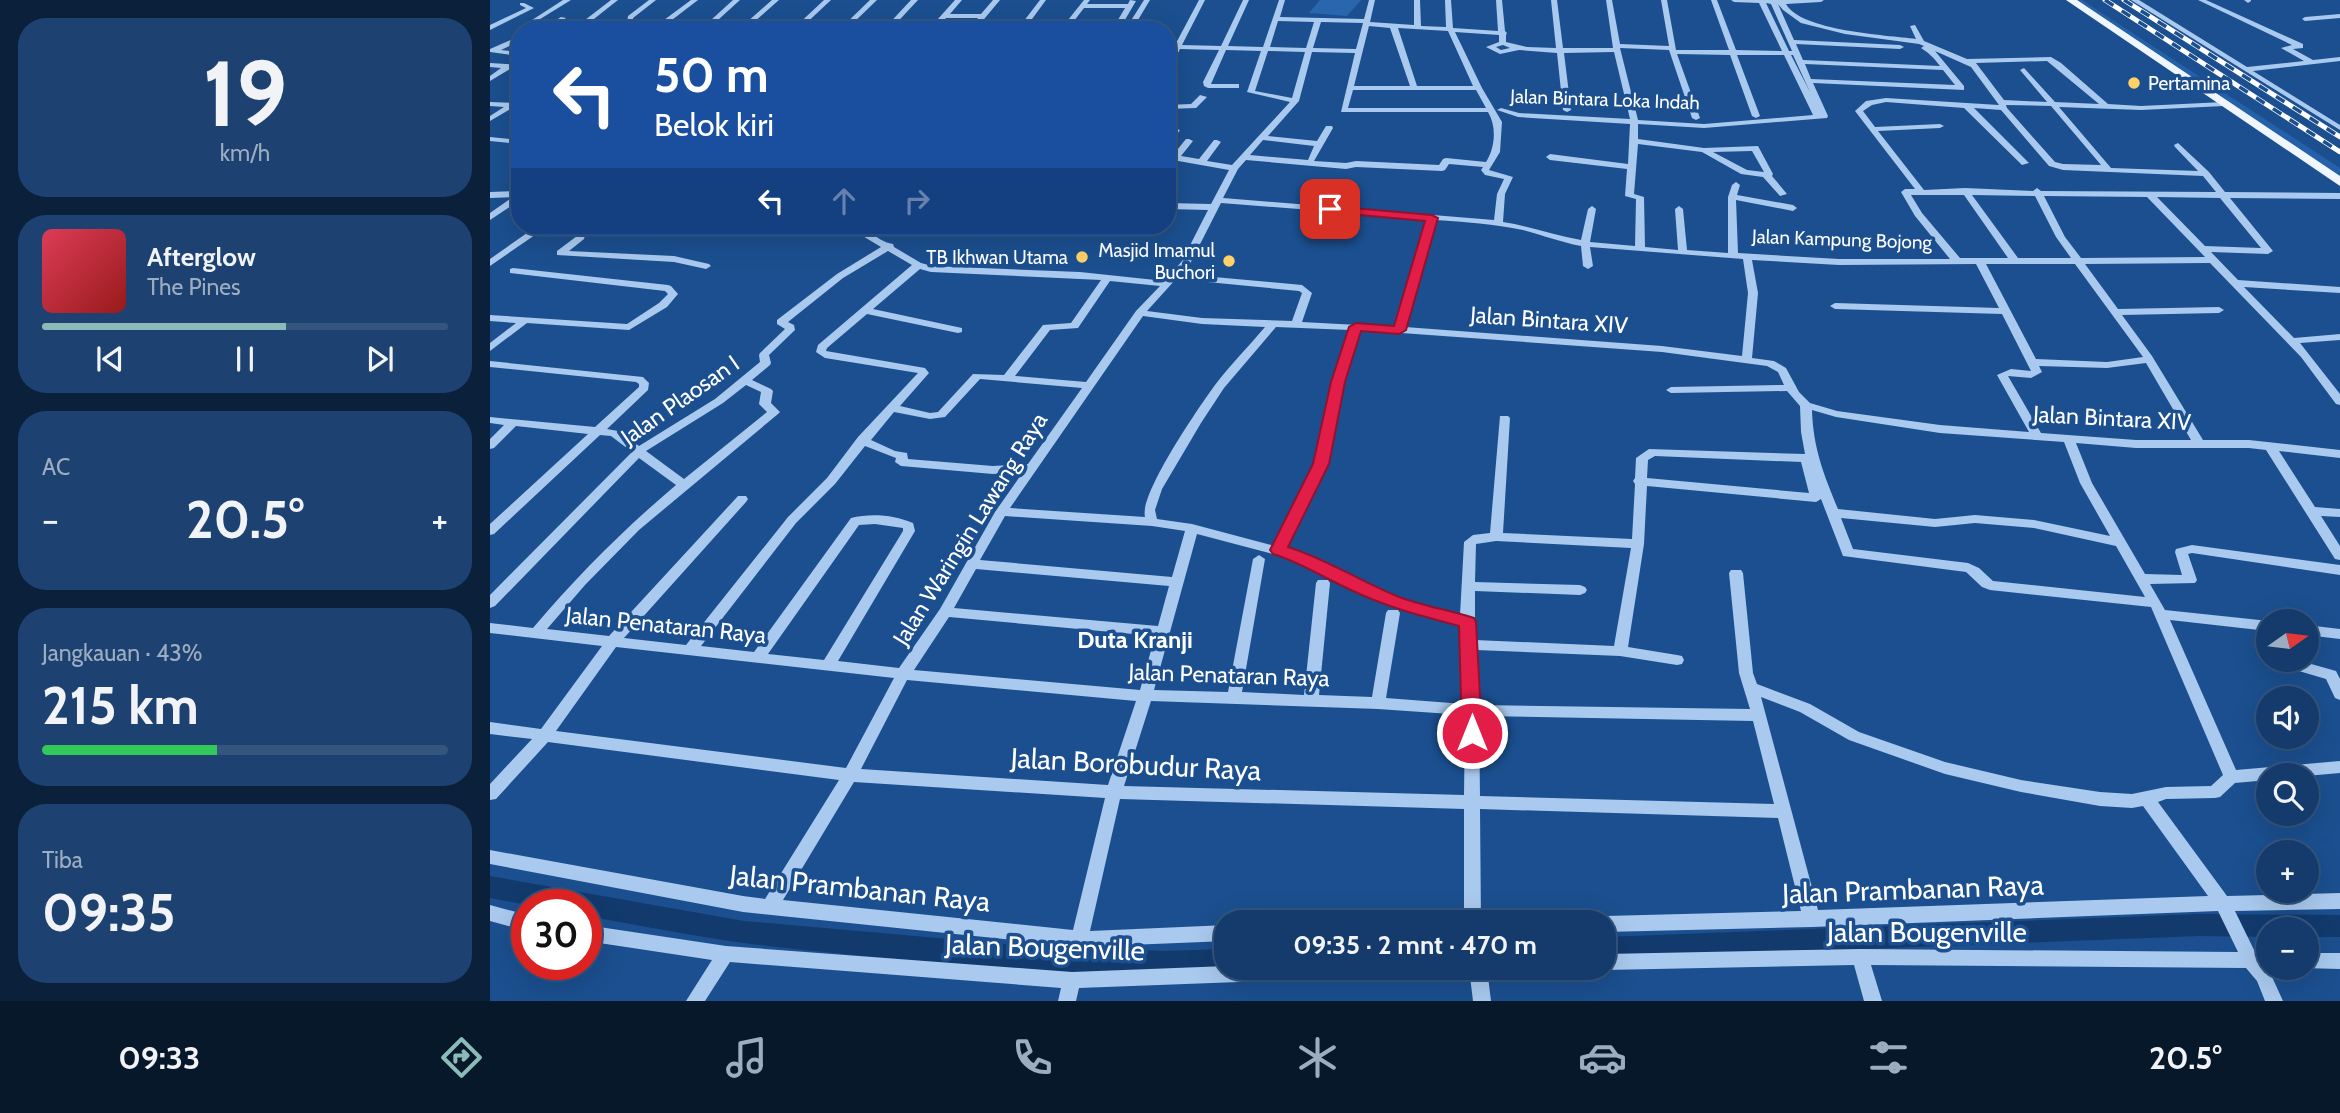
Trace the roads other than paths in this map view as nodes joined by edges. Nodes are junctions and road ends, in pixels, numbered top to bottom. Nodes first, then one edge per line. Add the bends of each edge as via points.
1 (568, 0) edge
2 (615, 0) edge
3 (653, 0) edge
4 (695, 0) edge
5 (737, 0) edge
6 (776, 0) edge
7 (828, 0) edge
8 (874, 0) edge
9 (915, 0) edge
10 (959, 0) edge
11 (997, 0) edge
12 (1044, 0) edge
13 (1147, 0) edge
14 (1202, 0) edge
15 (1245, 0) edge
16 (1282, 0) edge
17 (1372, 0) edge
18 (1417, 0) edge
19 (1448, 0) edge
20 (1499, 0) edge
21 (1553, 0) edge
22 (1609, 0) edge
23 (1664, 0) edge
24 (1714, 0) edge
25 (1734, 0) edge
26 (1821, 0) edge
27 (2071, 0) edge
28 (2082, 0) edge
29 (2134, 0) edge
30 (2201, 0) edge
31 (525, 2) edge
32 (1762, 2) edge
33 (1779, 2) edge
34 (1085, 3) edge
35 (1132, 3) edge
36 (944, 16) junction
37 (983, 16) junction
38 (2340, 16) edge
39 (563, 18) dead end
40 (1276, 19) junction
41 (1318, 19) junction
42 (2305, 19) dead end
43 (535, 20) dead end
44 (558, 21) edge
45 (587, 21) edge
46 (629, 21) edge
47 (667, 21) edge
48 (714, 21) edge
49 (752, 21) edge
50 (805, 21) edge
51 (852, 21) edge
52 (895, 21) edge
53 (939, 21) edge
54 (979, 21) edge
55 (1027, 21) edge
56 (1070, 21) edge
57 (1121, 21) edge
58 (1134, 21) edge
59 (1366, 22) junction
60 (1393, 25) junction
61 (1913, 26) dead end
62 (1418, 27) junction
63 (490, 28) edge
64 (1450, 29) junction
65 (1787, 31) junction
66 (1504, 33) junction
67 (1176, 39) edge
68 (511, 42) edge
69 (1792, 42) junction
70 (1921, 42) junction
71 (1503, 43) junction
72 (1845, 44) junction
73 (1176, 47) edge
74 (1222, 48) junction
75 (1517, 48) junction
76 (1265, 49) junction
77 (1558, 49) junction
78 (1309, 50) junction
79 (1618, 50) junction
80 (1358, 51) junction
81 (1673, 52) junction
82 (1732, 52) junction
83 (511, 53) edge
84 (1785, 53) junction
85 (1797, 53) junction
86 (2340, 59) edge
87 (1965, 61) junction
88 (1801, 62) junction
89 (2312, 62) junction
90 (490, 65) edge
91 (509, 66) joint
92 (1944, 68) junction
93 (2246, 69) junction
94 (2024, 70) dead end
95 (490, 79) edge
96 (1811, 81) junction
97 (1236, 86) dead end
98 (1414, 87) junction
99 (1351, 88) junction
100 (1478, 88) junction
101 (1203, 97) dead end
102 (1295, 101) junction
103 (490, 104) edge
104 (2055, 104) junction
105 (2224, 104) junction
106 (511, 105) edge
107 (2002, 105) junction
108 (1967, 106) junction
109 (1176, 107) edge
110 (2107, 107) junction
111 (511, 108) edge
112 (1489, 110) junction
113 (1566, 110) junction
114 (1819, 114) junction
115 (1756, 116) junction
116 (1633, 117) junction
117 (1696, 118) junction
118 (490, 119) edge
119 (1940, 126) dead end
120 (1329, 128) dead end
121 (2340, 128) edge
122 (1873, 130) junction
123 (1263, 138) junction
124 (490, 139) edge
125 (511, 141) edge
126 (1189, 141) dead end
127 (1634, 141) junction
128 (1217, 142) dead end
129 (1320, 144) junction
130 (2178, 145) dead end
131 (1704, 150) junction
132 (1176, 153) edge
133 (1245, 157) junction
134 (1550, 157) dead end
135 (1176, 158) edge
136 (1311, 159) dead end
137 (1202, 161) junction
138 (2025, 163) dead end
139 (1488, 165) junction
140 (1631, 167) junction
141 (1234, 168) junction
142 (2106, 168) junction
143 (2340, 168) edge
144 (2206, 174) junction
145 (1766, 175) junction
146 (2340, 182) edge
147 (1736, 185) dead end
148 (1920, 190) junction
149 (1965, 191) junction
150 (2037, 191) junction
151 (2148, 193) junction
152 (1783, 194) dead end
153 (490, 195) edge
154 (511, 195) edge
155 (2225, 196) junction
156 (2340, 196) edge
157 (1732, 197) junction
158 (511, 202) edge
159 (1216, 204) junction
160 (1176, 206) edge
161 (1793, 208) dead end
162 (1592, 209) dead end
163 (1679, 209) dead end
164 (490, 217) edge
165 (1432, 218) junction
166 (1498, 223) junction
167 (530, 235) edge
168 (581, 235) edge
169 (875, 235) edge
170 (1585, 244) junction
171 (890, 246) junction
172 (1640, 248) junction
173 (2203, 248) junction
174 (1683, 253) junction
175 (1733, 255) junction
176 (1747, 256) junction
177 (1979, 260) junction
178 (2014, 260) junction
179 (2215, 260) junction
180 (1957, 261) junction
181 (2081, 262) junction
182 (490, 263) edge
183 (918, 265) junction
184 (706, 266) dead end
185 (1588, 266) dead end
186 (513, 271) dead end
187 (1108, 277) junction
188 (1171, 280) junction
189 (2235, 283) junction
190 (2340, 290) edge
191 (1835, 306) dead end
192 (865, 310) junction
193 (2218, 310) dead end
194 (2005, 311) junction
195 (2116, 312) junction
196 (1140, 313) junction
197 (490, 318) edge
198 (524, 320) junction
199 (1273, 324) junction
200 (1297, 324) junction
201 (1356, 327) junction
202 (958, 330) dead end
203 (1399, 330) junction
204 (2340, 337) edge
205 (2291, 341) junction
206 (490, 348) edge
207 (1747, 359) junction
208 (2148, 360) junction
209 (2031, 362) junction
210 (490, 364) edge
211 (924, 373) joint
212 (1007, 377) junction
213 (746, 381) junction
214 (1087, 385) junction
215 (1792, 388) junction
216 (1671, 390) dead end
217 (2340, 402) edge
218 (1806, 405) junction
219 (892, 408) junction
220 (1504, 418) dead end
221 (490, 420) edge
222 (514, 422) junction
223 (594, 431) junction
224 (2036, 435) junction
225 (2068, 438) junction
226 (862, 440) junction
227 (2199, 444) junction
228 (490, 445) edge
229 (2270, 446) junction
230 (640, 450) junction
231 (2340, 454) edge
232 (1031, 468) junction
233 (1639, 481) junction
234 (684, 485) junction
235 (742, 499) dead end
236 (2313, 511) junction
237 (1001, 512) junction
238 (1834, 513) junction
239 (2340, 513) edge
240 (1152, 522) junction
241 (1192, 528) junction
242 (490, 531) edge
243 (1496, 537) junction
244 (2118, 542) junction
245 (1639, 544) junction
246 (1279, 550) junction
247 (2340, 556) edge
248 (1259, 559) dead end
249 (973, 564) junction
250 (2340, 570) edge
251 (1736, 573) dead end
252 (2140, 579) junction
253 (1175, 582) junction
254 (1323, 583) dead end
255 (1470, 586) junction
256 (1580, 590) dead end
257 (490, 603) edge
258 (2157, 608) junction
259 (945, 612) junction
260 (1393, 613) dead end
261 (1468, 622) junction
262 (2256, 626) edge
263 (490, 628) edge
264 (1161, 631) junction
265 (2319, 632) edge
266 (536, 633) junction
267 (2340, 634) edge
268 (612, 642) junction
269 (1469, 645) junction
270 (690, 650) junction
271 (1620, 651) junction
272 (757, 658) junction
273 (1677, 660) dead end
274 (828, 666) junction
275 (2319, 671) edge
276 (903, 674) junction
277 (1749, 687) junction
278 (2340, 694) edge
279 (1145, 696) junction
280 (1234, 697) junction
281 (1311, 701) junction
282 (1378, 703) junction
283 (1472, 709) junction
284 (1759, 715) junction
285 (490, 728) edge
286 (545, 735) junction
287 (2340, 767) edge
288 (850, 775) junction
289 (2231, 777) junction
290 (1114, 792) junction
291 (490, 794) edge
292 (2147, 799) junction
293 (1471, 803) junction
294 (1783, 811) junction
295 (490, 858) edge
296 (2340, 901) edge
297 (2223, 902) junction
298 (770, 906) junction
299 (1472, 910) edge
300 (490, 913) edge
301 (511, 919) edge
302 (1812, 919) junction
303 (1616, 924) edge
304 (1214, 934) edge
305 (602, 935) edge
306 (1080, 939) junction
307 (726, 954) junction
308 (2256, 955) edge
309 (1860, 957) junction
310 (2256, 960) edge
311 (2319, 961) edge
312 (2340, 961) edge
313 (1616, 962) edge
314 (1214, 975) edge
315 (1072, 980) junction
316 (1479, 980) edge
317 (2265, 980) edge
318 (695, 1001) edge
319 (1067, 1001) edge
320 (1482, 1001) edge
321 (1873, 1001) edge
322 (2274, 1001) edge

1 - 43 street
2 - 45 street
3 - 46 street
4 - 47 street
5 - 48 street
6 - 49 street
7 - 50 street
8 - 51 street
9 - 52 street
10 - 36 street
11 - 37 street
12 - 55 street
13 - 58 street
14 - 67 street
15 - 74 street
16 - 40 street
17 - 59 street
18 - 62 street
19 - 64 street
20 - 66 street
21 - 77 street
22 - 79 street
23 - 81 street
24 - 82 street
25 - 32 street
26 - 33 street
27 - 105 main road
28 - 143 main road
29 - 93 street
30 - 89 street via 2300,46 2285,48
31 - 63 street via 531,8
32 - 33 street
32 - 84 street
33 - 65 street
33 - 70 street via 1814,26
34 - 35 street
34 - 56 street
35 - 57 street
36 - 37 street
36 - 53 street
37 - 54 street
38 - 42 street
39 - 44 street
40 - 41 street
40 - 76 street
41 - 59 street
41 - 78 street
59 - 60 street
59 - 80 street
60 - 62 street
60 - 98 street
61 - 70 street
62 - 64 street
64 - 66 street
64 - 100 street, Jalan Bintara Loka Indah
65 - 69 street
65 - 72 street
66 - 71 street
68 - 83 street via 493,51
69 - 72 street
69 - 85 street
70 - 87 street
71 - 75 street
71 - 75 street via 1490,47 1500,52
72 - 92 street via 1928,48
73 - 74 street
74 - 76 street
74 - 97 street via 1207,86
75 - 77 street
76 - 78 street
76 - 102 street via 1251,92
77 - 79 street
77 - 113 street
78 - 80 street
78 - 102 street
79 - 81 street
79 - 116 street
80 - 99 street
81 - 82 street
81 - 117 street
82 - 84 street
82 - 115 street
84 - 85 street
84 - 114 street
85 - 88 street
86 - 89 street
87 - 107 street via 1974,65
87 - 110 street via 2048,59
88 - 92 street
88 - 96 street
89 - 93 street
90 - 91 street
91 - 95 street
92 - 96 street via 1961,88
93 - 121 street
94 - 104 street
96 - 114 street
98 - 99 street
98 - 100 street
99 - 112 street via 1343,108 1347,111
100 - 112 street, Jalan Bintara Loka Indah
101 - 109 street via 1193,106
102 - 123 street
103 - 106 street
104 - 107 street
104 - 110 street
104 - 142 street
105 - 110 street
105 - 146 main road
107 - 108 street
107 - 142 street via 2052,164
108 - 122 street via 1875,101 1859,111
108 - 138 street
111 - 118 street
112 - 139 street via 1498,122 1496,152
113 - 116 street, Jalan Bintara Loka Indah
113 - 116 street, Jalan Bintara Loka Indah via 1501,110 1518,115
114 - 115 street, Jalan Bintara Loka Indah
114 - 116 street, Jalan Bintara Loka Indah via 1704,126
115 - 117 street, Jalan Bintara Loka Indah
116 - 117 street, Jalan Bintara Loka Indah
116 - 127 street
119 - 122 street
120 - 129 street
122 - 148 street
123 - 129 street
123 - 133 street
124 - 125 street
126 - 132 street
127 - 131 street
127 - 140 street
128 - 137 street
129 - 136 street
130 - 144 street
131 - 145 street via 1742,171
131 - 145 street via 1755,148
133 - 139 street via 1346,166 1442,168 1446,161
133 - 141 street
134 - 140 street
135 - 137 street
137 - 141 street
139 - 166 street via 1486,172 1509,177 1501,194
140 - 172 street via 1629,196 1640,197
141 - 159 street
142 - 144 street
144 - 155 street
145 - 152 street
147 - 157 street
148 - 149 street
148 - 180 street via 1905,193
149 - 150 street
149 - 178 street
150 - 151 street
150 - 181 street
151 - 155 street
151 - 173 street
153 - 154 street
155 - 156 street
155 - 173 street via 2268,251
157 - 161 street
157 - 175 street
158 - 164 street
159 - 160 street
159 - 165 street, Jalan Kampung Bojong
159 - 188 street via 1186,262
162 - 170 street
163 - 174 street
165 - 166 street, Jalan Kampung Bojong
165 - 203 street
166 - 170 street, Jalan Kampung Bojong
167 - 182 street
168 - 184 street via 560,253 674,259
169 - 171 street
170 - 172 street, Jalan Kampung Bojong
170 - 185 street
171 - 183 street
171 - 213 street, Jalan Plaosan I via 840,276 781,322 790,330 767,351 766,363
172 - 174 street, Jalan Kampung Bojong
173 - 179 street
174 - 175 street, Jalan Kampung Bojong
175 - 176 street, Jalan Kampung Bojong
176 - 180 street, Jalan Kampung Bojong via 1886,263
176 - 207 street via 1753,293
177 - 178 street, Jalan Kampung Bojong
177 - 180 street, Jalan Kampung Bojong
177 - 194 street
178 - 181 street, Jalan Kampung Bojong
179 - 181 street, Jalan Kampung Bojong
179 - 189 street
181 - 195 street
183 - 187 street
183 - 192 street
186 - 198 street via 668,288 674,294 629,327
187 - 188 street
187 - 212 street via 1074,326 1047,327
188 - 196 street
188 - 200 street via 1302,288 1307,293
189 - 190 street
189 - 205 street
191 - 194 street
192 - 202 street
192 - 211 street via 821,352
193 - 195 street
194 - 209 street
195 - 208 street
196 - 199 street, Jalan Bintara XIV
196 - 214 street, Jalan Waringin Lawang Raya
197 - 198 street
198 - 206 street
199 - 200 street, Jalan Bintara XIV
199 - 240 street via 1195,423 1156,489 1149,510
200 - 201 street, Jalan Bintara XIV
201 - 203 street, Jalan Bintara XIV
201 - 246 street via 1338,382 1321,464
203 - 207 street, Jalan Bintara XIV
204 - 205 street
205 - 217 street
207 - 215 street, Jalan Bintara XIV via 1777,367
208 - 209 street via 2107,365
208 - 227 street
209 - 224 street via 2037,372 2034,375 2002,375
210 - 223 street via 644,383
211 - 219 street
212 - 214 street
212 - 219 street via 977,376 942,415
213 - 230 street, Jalan Plaosan I
213 - 234 street via 767,391 765,404 774,412
214 - 232 street, Jalan Waringin Lawang Raya
215 - 216 street
215 - 218 street, Jalan Bintara XIV
218 - 224 street, Jalan Bintara XIV via 1904,424
218 - 238 street via 1812,458
219 - 226 street
220 - 243 street
221 - 222 street
222 - 223 street
222 - 228 street
223 - 230 street via 614,433
223 - 242 street
224 - 225 street, Jalan Bintara XIV
225 - 227 street, Jalan Bintara XIV
225 - 244 street
226 - 232 street via 903,456 901,462 993,470
226 - 270 street
227 - 229 street, Jalan Bintara XIV
229 - 231 street, Jalan Bintara XIV
229 - 236 street
230 - 234 street
230 - 257 street, Jalan Plaosan I
232 - 237 street, Jalan Waringin Lawang Raya
233 - 233 street via 1642,458 1653,452 1806,458 1815,499
233 - 245 street
234 - 266 street via 598,564
235 - 268 street
236 - 239 street
236 - 247 street
237 - 240 street
237 - 249 street, Jalan Waringin Lawang Raya
238 - 244 street via 1935,523 1975,519 2034,524
238 - 258 street via 1850,554 1968,568 1990,585
240 - 241 street
241 - 246 street
241 - 253 street
243 - 245 street
243 - 255 street via 1470,542
244 - 252 street
245 - 271 street
246 - 261 street via 1398,603
248 - 280 street
249 - 253 street
249 - 259 street, Jalan Waringin Lawang Raya
250 - 252 street via 2192,549 2181,552 2190,580
251 - 277 street
252 - 258 street
253 - 264 street
254 - 281 street
255 - 256 street
255 - 261 street
258 - 262 street
258 - 289 street
259 - 264 street
259 - 276 street, Jalan Waringin Lawang Raya
260 - 282 street
261 - 269 street
263 - 266 street, Jalan Penataran Raya
264 - 279 street
265 - 267 street
266 - 268 street, Jalan Penataran Raya
268 - 270 street, Jalan Penataran Raya
268 - 286 street
269 - 271 street
269 - 283 street
270 - 272 street, Jalan Penataran Raya
271 - 273 street
272 - 274 street, Jalan Penataran Raya
272 - 274 street via 855,521 909,526
274 - 276 street, Jalan Penataran Raya
275 - 278 street via 2331,675
276 - 279 street, Jalan Penataran Raya
276 - 288 street, Jalan Waringin Lawang Raya
277 - 284 street
277 - 292 street via 1805,708 1845,733 1945,768 2100,799
279 - 280 street, Jalan Penataran Raya
279 - 290 street
280 - 281 street, Jalan Penataran Raya
281 - 282 street, Jalan Penataran Raya
282 - 283 street, Jalan Penataran Raya
283 - 284 street, Jalan Penataran Raya
283 - 293 street
284 - 294 street
285 - 286 street, Jalan Borobudur Raya
286 - 288 street, Jalan Borobudur Raya
286 - 291 street
287 - 289 street
288 - 290 street, Jalan Borobudur Raya
288 - 298 street, Jalan Waringin Lawang Raya
289 - 292 street via 2214,792 2166,793
290 - 293 street, Jalan Borobudur Raya
290 - 306 street
292 - 297 street
293 - 294 street, Jalan Borobudur Raya
293 - 299 street
294 - 302 street
295 - 298 street, Jalan Prambanan Raya
296 - 297 street, Jalan Prambanan Raya
297 - 302 street, Jalan Prambanan Raya
297 - 308 street
298 - 306 street, Jalan Prambanan Raya
300 - 301 street
302 - 303 street, Jalan Prambanan Raya
304 - 306 street, Jalan Prambanan Raya
305 - 307 street
307 - 315 street, Jalan Bougenville
307 - 318 street
309 - 310 street, Jalan Bougenville
309 - 313 street, Jalan Bougenville
309 - 321 street
311 - 312 street
314 - 315 street, Jalan Bougenville
315 - 319 street
316 - 320 street
317 - 322 street

